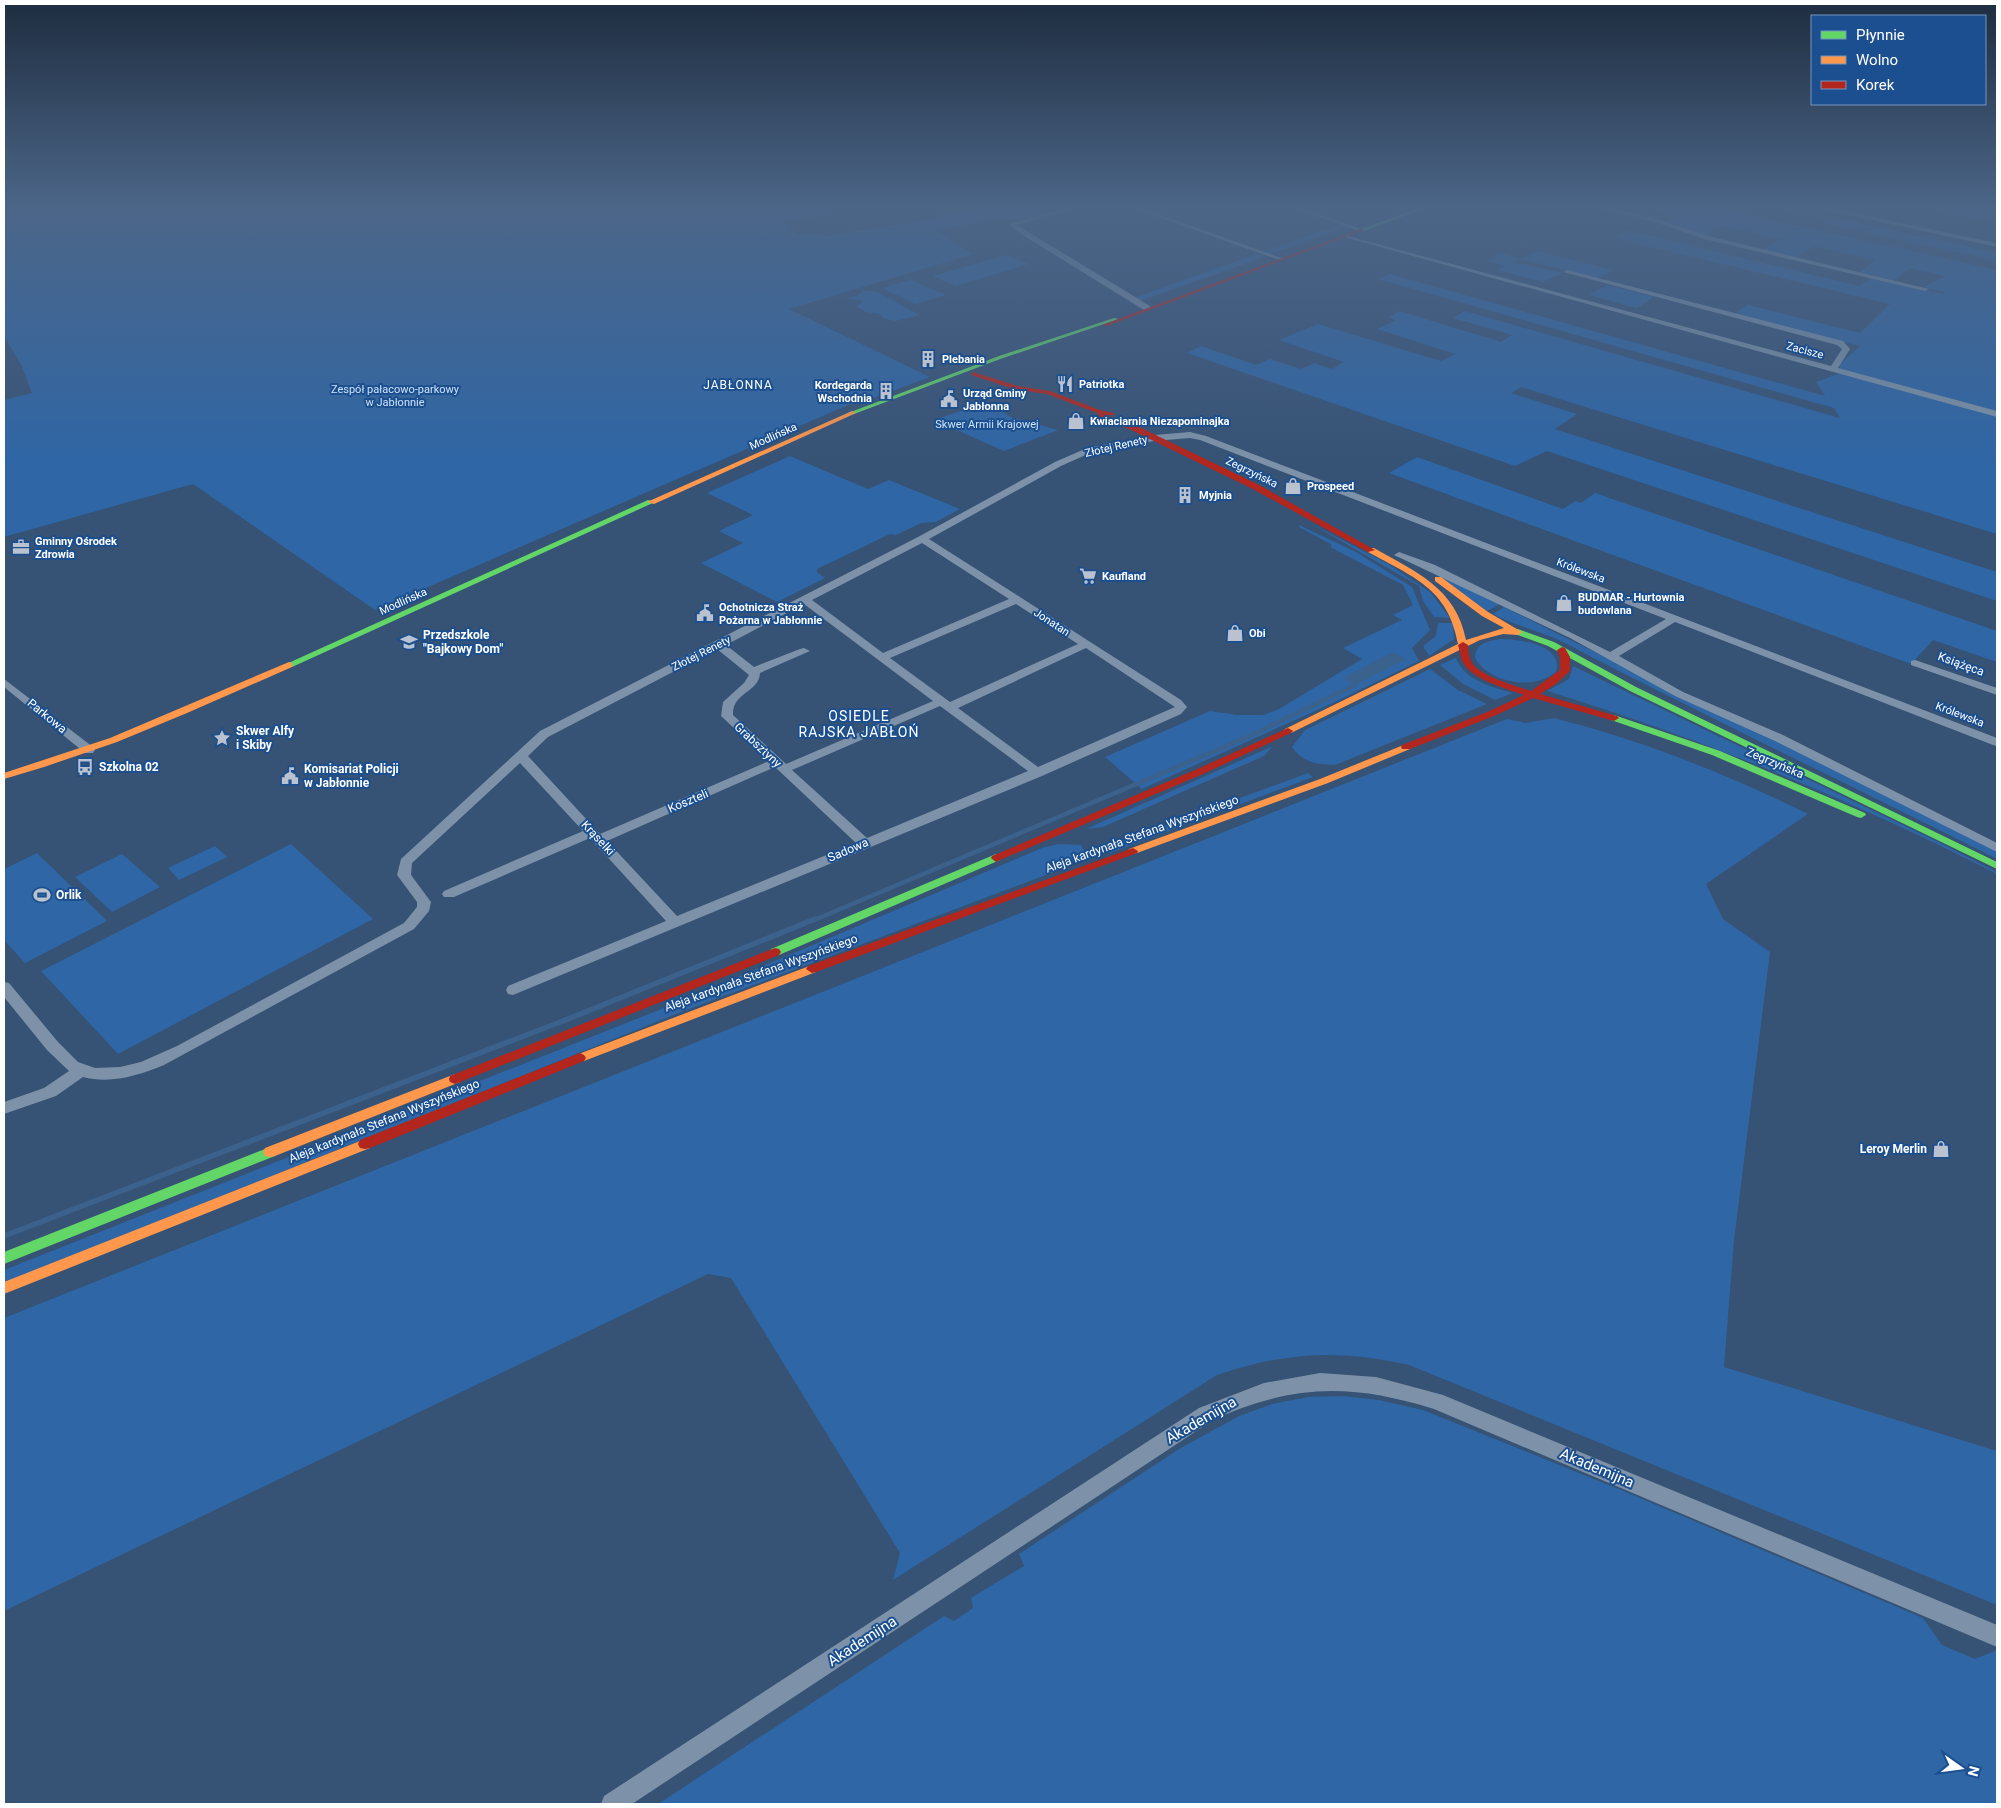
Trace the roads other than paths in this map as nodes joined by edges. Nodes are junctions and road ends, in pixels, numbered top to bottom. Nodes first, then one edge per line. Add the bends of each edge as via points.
1 (1121, 292) edge
2 (1190, 292) edge
3 (1551, 292) edge
4 (1645, 292) edge
5 (1147, 308) junction
6 (1116, 320) junction
7 (992, 367) junction
8 (974, 370) junction
9 (1834, 370) junction
10 (1048, 392) junction
11 (1997, 414) edge
12 (1154, 438) junction
13 (922, 539) junction
14 (1359, 540) junction
15 (1399, 555) junction
16 (804, 600) junction
17 (1016, 600) junction
18 (1673, 619) junction
19 (1513, 630) junction
20 (718, 644) junction
21 (1086, 644) junction
22 (1463, 645) junction
23 (1562, 650) junction
24 (804, 651) dead end
25 (1611, 656) junction
26 (882, 657) junction
27 (1915, 662) dead end
28 (752, 672) junction
29 (4, 682) edge
30 (1997, 692) edge
31 (1532, 693) junction
32 (946, 704) junction
33 (1181, 707) joint
34 (1997, 742) edge
35 (90, 750) junction
36 (520, 755) junction
37 (780, 766) junction
38 (1038, 773) junction
39 (4, 776) edge
40 (1873, 821) dead end
41 (595, 835) junction
42 (864, 843) junction
43 (1997, 848) edge
44 (1997, 866) edge
45 (449, 894) dead end
46 (675, 922) junction
47 (4, 987) edge
48 (513, 990) dead end
49 (81, 1070) junction
50 (4, 1108) edge
51 (4, 1258) edge
52 (4, 1288) edge
53 (1997, 1636) edge
54 (612, 1804) edge

1 - 5 street
2 - 5 main road, Modlińska
3 - 9 street, Zacisze
4 - 9 street via 1840,343 1846,349
5 - 6 main road, Modlińska
6 - 7 main road, Modlińska
6 - 8 main road, Modlińska via 1081,329
7 - 8 main road, Modlińska
7 - 10 main road, Zegrzyńska via 1037,384
8 - 10 main road, Zegrzyńska via 1017,388
8 - 35 main road, Modlińska via 807,434 173,717
9 - 11 street, Zacisze
10 - 12 main road, Zegrzyńska via 1124,419
12 - 13 street, Złotej Renety via 1087,451
12 - 14 main road, Zegrzyńska
12 - 18 street, Królewska via 1190,435 1212,442
13 - 16 street, Złotej Renety
13 - 17 street, Jonatan
14 - 15 main road, Zegrzyńska
14 - 22 main road, Zegrzyńska via 1443,596 1461,626
15 - 19 main road, Zegrzyńska
15 - 25 street via 1431,567
16 - 20 street, Złotej Renety
16 - 26 street
17 - 21 street, Jonatan
17 - 26 street
18 - 25 street
18 - 34 street, Królewska
19 - 22 main road, Aleja kardynała Stefana Wyszyńskiego via 1482,636
19 - 23 main road, Zegrzyńska
20 - 28 street
20 - 36 street, Złotej Renety via 544,734
21 - 32 street, Koszteli
21 - 33 street, Jonatan
22 - 31 main road, Zegrzyńska via 1467,661 1475,671 1501,684
22 - 51 main road, Aleja kardynała Stefana Wyszyńskiego via 1199,772 747,964
23 - 31 main road, Aleja kardynała Stefana Wyszyńskiego via 1566,662 1562,676
23 - 44 main road, Zegrzyńska via 1633,689
24 - 28 street
25 - 43 street via 1679,694 1779,738
26 - 32 street
27 - 30 street, Książęca
28 - 37 street, Grabsztyny via 754,681 731,698 726,707 727,716
29 - 35 street, Parkowa
31 - 40 main road, Zegrzyńska via 1716,753
31 - 52 main road, Aleja kardynała Stefana Wyszyńskiego via 1324,781 687,1015
32 - 37 street, Koszteli
32 - 38 street
33 - 38 street, Sadowa via 1177,712
35 - 39 main road, Modlińska
36 - 41 street, Krąselki
36 - 49 street, Złotej Renety via 404,864 404,875 424,902 424,908 409,926 163,1059 123,1072 95,1074
37 - 41 street, Koszteli
37 - 42 street, Grabsztyny
38 - 42 street, Sadowa
41 - 45 street, Koszteli
41 - 46 street, Krąselki
42 - 46 street, Sadowa
46 - 48 street, Sadowa
47 - 49 street via 67,1062
49 - 50 street via 50,1092
53 - 54 street, Akademijna via 1436,1401 1405,1390 1369,1383 1307,1382 1247,1395 1206,1414

